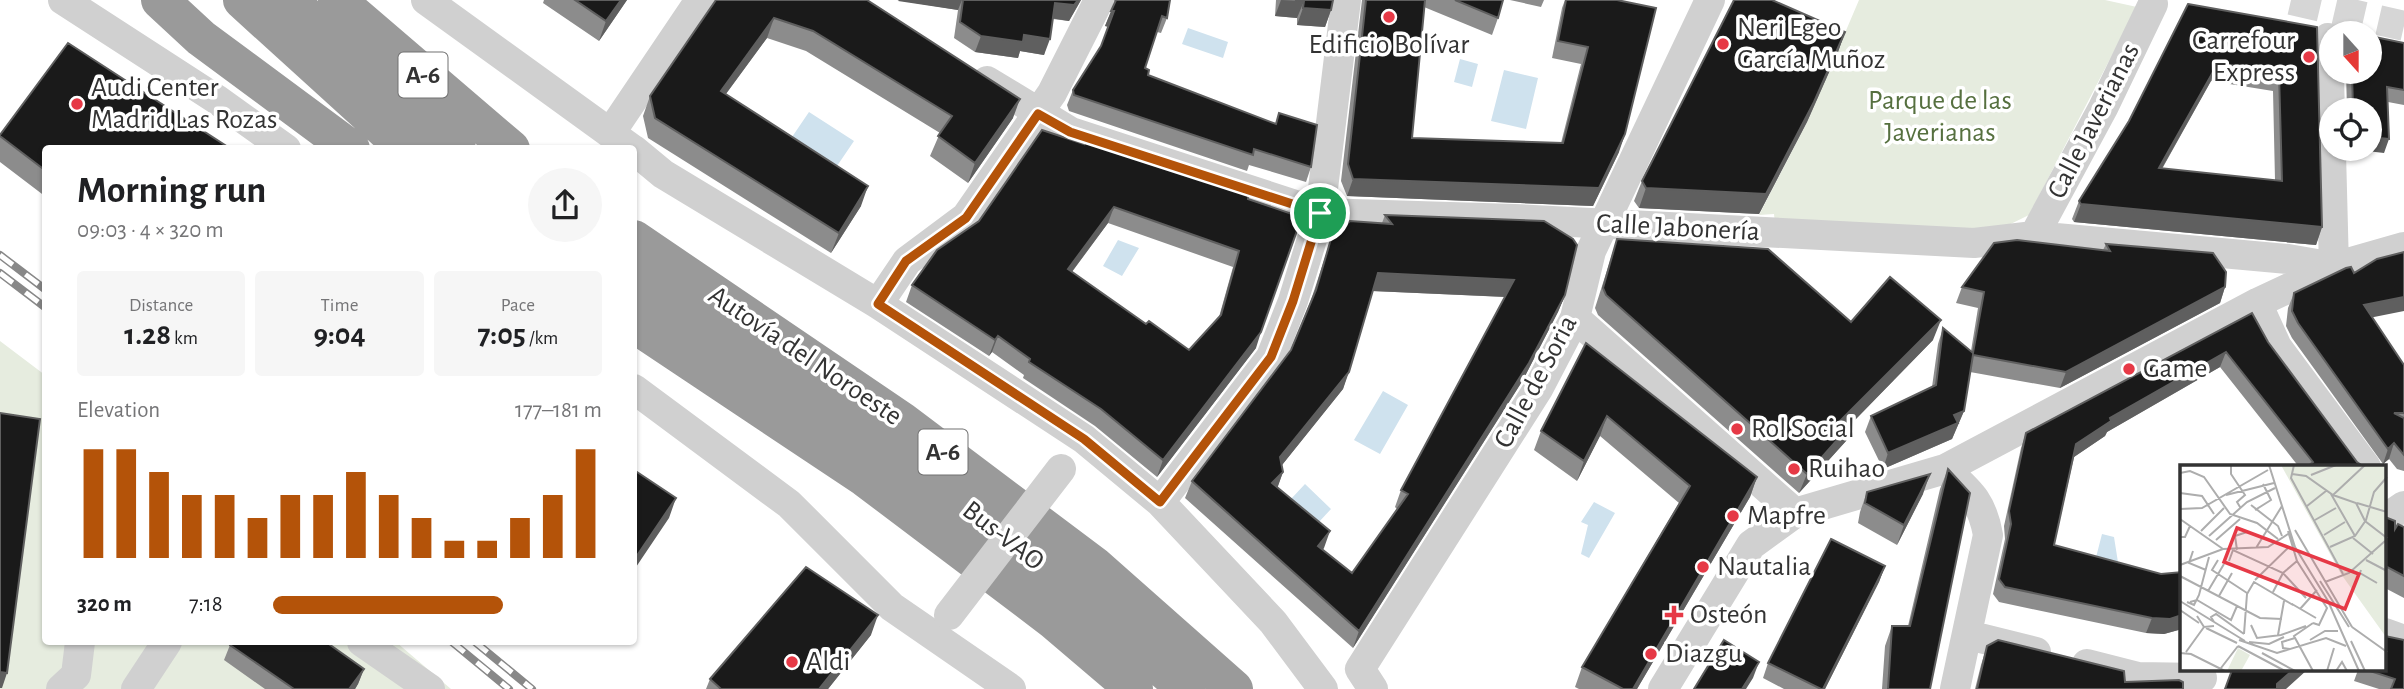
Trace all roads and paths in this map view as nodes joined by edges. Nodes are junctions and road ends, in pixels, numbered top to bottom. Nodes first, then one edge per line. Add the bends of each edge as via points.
1 (63, 0) edge
2 (160, 0) edge
3 (242, 0) edge
4 (289, 0) edge
5 (337, 0) edge
6 (426, 0) edge
7 (700, 0) edge
8 (1099, 0) edge
9 (1346, 0) edge
10 (1710, 0) edge
11 (2153, 4) dead end
12 (968, 69) edge
13 (2329, 84) edge
14 (1038, 114) junction
15 (626, 144) edge
16 (280, 145) edge
17 (346, 145) edge
18 (402, 145) edge
19 (452, 145) edge
20 (506, 145) edge
21 (637, 153) edge
22 (1320, 213) junction
23 (1604, 224) junction
24 (2034, 236) junction
25 (637, 241) edge
26 (2404, 247) edge
27 (2334, 267) junction
28 (637, 283) edge
29 (2257, 303) junction
30 (878, 304) junction
31 (1575, 318) junction
32 (637, 326) edge
33 (637, 390) edge
34 (1084, 439) junction
35 (2364, 465) edge
36 (1945, 470) junction
37 (1160, 502) junction
38 (2404, 506) edge
39 (1795, 513) junction
40 (2386, 518) edge
41 (940, 625) junction
42 (2386, 633) edge
43 (1968, 635) junction
44 (2404, 639) edge
45 (80, 645) edge
46 (165, 645) edge
47 (366, 645) edge
48 (1366, 679) edge
49 (2206, 679) edge
50 (61, 689) edge
51 (136, 689) edge
52 (430, 689) edge
53 (1011, 689) edge
54 (1134, 689) edge
55 (1186, 689) edge
56 (1234, 689) edge
57 (1323, 689) edge
58 (1662, 689) edge
59 (1955, 689) edge

1 - 16 street
2 - 17 highway via 201,38
3 - 18 highway, A-6
4 - 19 highway
5 - 20 highway, A-6
6 - 15 street
7 - 15 street
8 - 14 street
9 - 22 street
10 - 23 street, Calle de Soria
11 - 24 street, Calle Javerianas
12 - 14 street, Calle Jabonería
13 - 27 street
14 - 22 street, Calle Jabonería via 1070,132
14 - 30 street via 966,218 906,261
21 - 30 street via 663,174
22 - 23 street, Calle Jabonería
22 - 37 street via 1271,357
23 - 24 street, Calle Jabonería via 1974,243
23 - 31 street, Calle de Soria via 1591,251
24 - 27 street, Calle Jabonería
25 - 56 highway, Autovía del Noroeste / A-6 via 902,421 1084,558
26 - 27 street
27 - 29 street
28 - 55 highway, Bus-VAO via 944,491 1068,586
29 - 35 street via 2277,347
29 - 36 street
30 - 34 street
31 - 39 street
31 - 48 street, Calle de Soria via 1538,389
32 - 54 highway, A-6 via 865,478 1052,620
33 - 41 street via 789,504 892,607
34 - 37 street
34 - 41 street, bridge
36 - 39 street
36 - 43 street via 1970,491 1983,510 1988,535
37 - 57 street via 1273,622
38 - 40 street
39 - 58 street via 1751,545
41 - 53 street
42 - 44 street
43 - 49 street via 2138,677
43 - 59 street
45 - 50 street via 76,675
46 - 51 street
47 - 52 street

